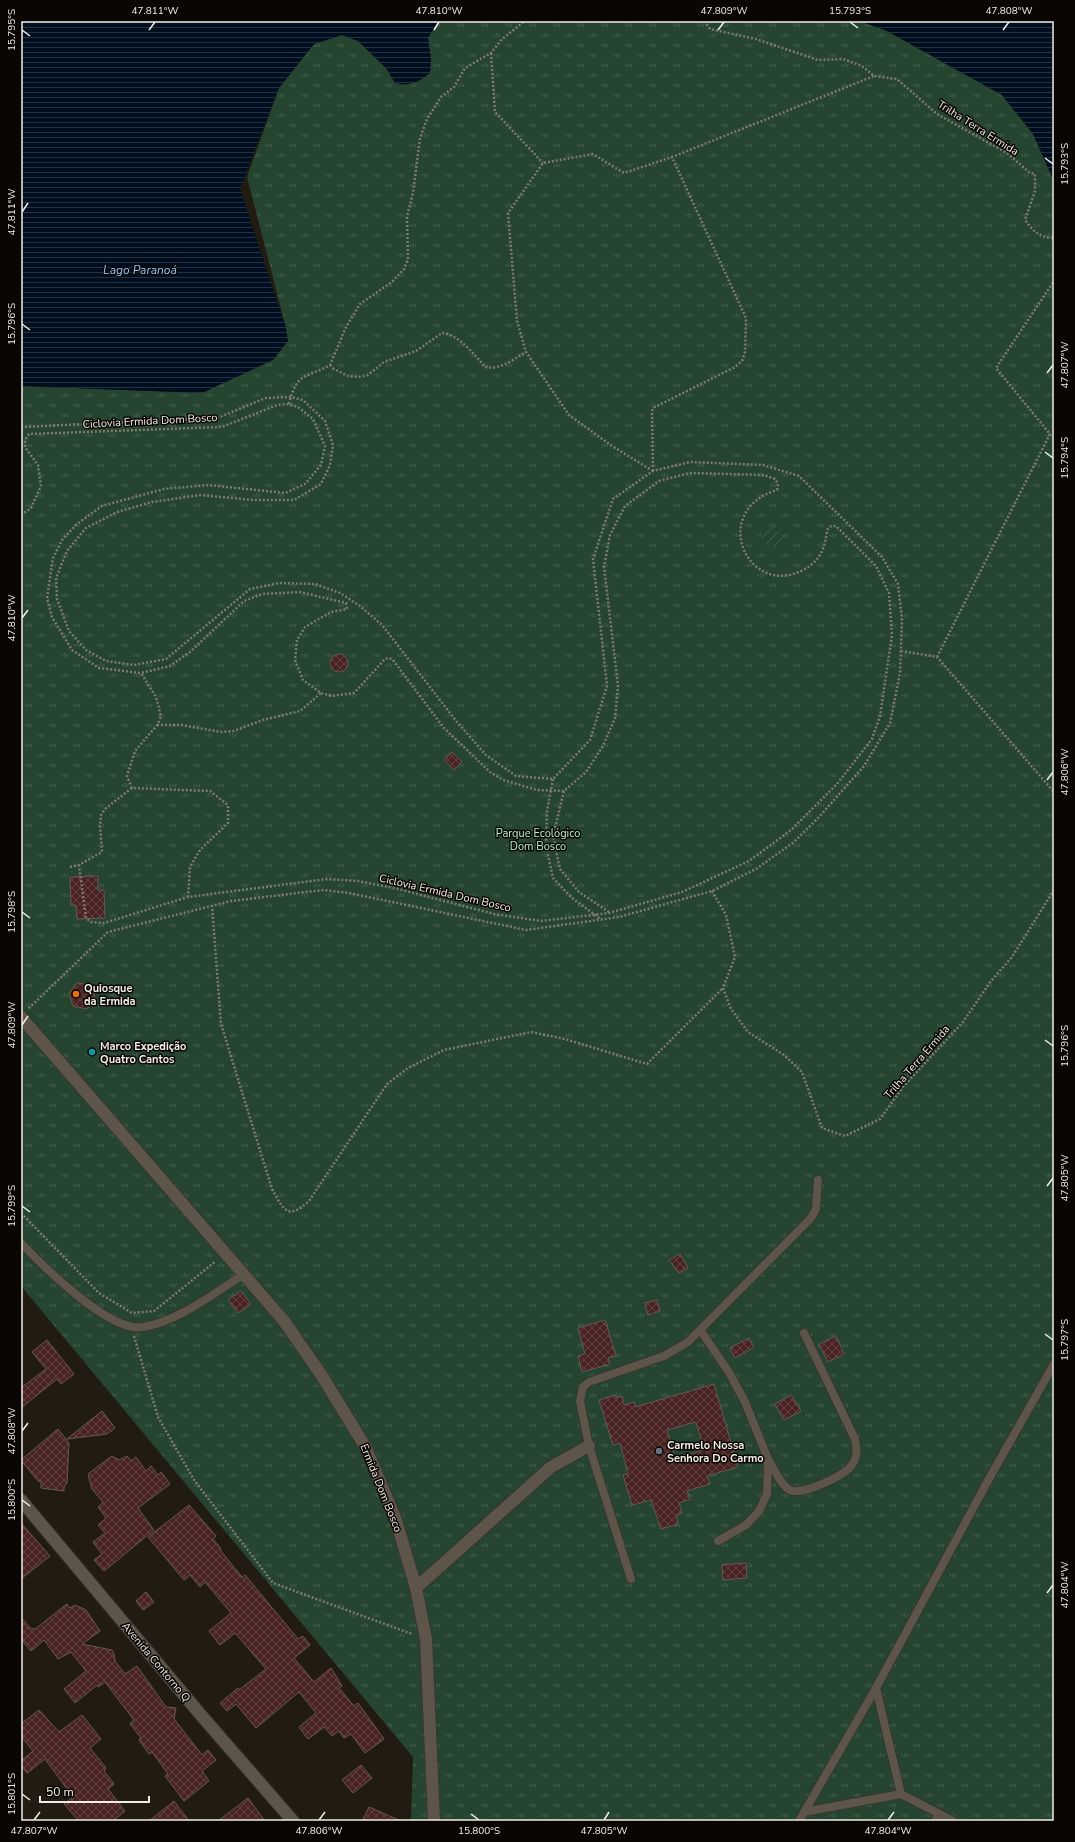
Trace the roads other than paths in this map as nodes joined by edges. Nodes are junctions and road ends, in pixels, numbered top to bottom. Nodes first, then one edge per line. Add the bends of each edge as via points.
1 (24, 1014) edge
2 (818, 1180) dead end
3 (21, 1243) edge
4 (243, 1275) junction
5 (701, 1331) junction
6 (804, 1334) dead end
7 (1054, 1364) edge
8 (589, 1446) junction
9 (768, 1459) junction
10 (21, 1500) edge
11 (718, 1540) dead end
12 (630, 1579) dead end
13 (416, 1588) junction
14 (876, 1688) junction
15 (901, 1794) junction
16 (804, 1812) junction
17 (937, 1817) edge
18 (293, 1821) edge
19 (434, 1821) edge
20 (799, 1821) edge
21 (953, 1821) edge

1 - 4 street, Ermida Dom Bosco
2 - 5 lane via 816,1209 811,1218
3 - 4 lane via 91,1307 112,1321 132,1328 143,1328 172,1318
4 - 13 street, Ermida Dom Bosco via 284,1321 322,1376 366,1448 396,1520
5 - 8 lane via 664,1356 589,1382 583,1387 580,1401
5 - 9 lane via 745,1402
6 - 9 lane via 855,1439 856,1458 844,1473 797,1492 785,1486
7 - 14 lane
8 - 12 lane
8 - 13 street via 551,1467
9 - 11 lane via 767,1494 759,1511 746,1525
10 - 18 street, Avenida Contorno Q
13 - 19 street, Ermida Dom Bosco
14 - 15 lane
14 - 16 lane
15 - 16 lane
15 - 17 lane
16 - 20 lane
17 - 21 lane

